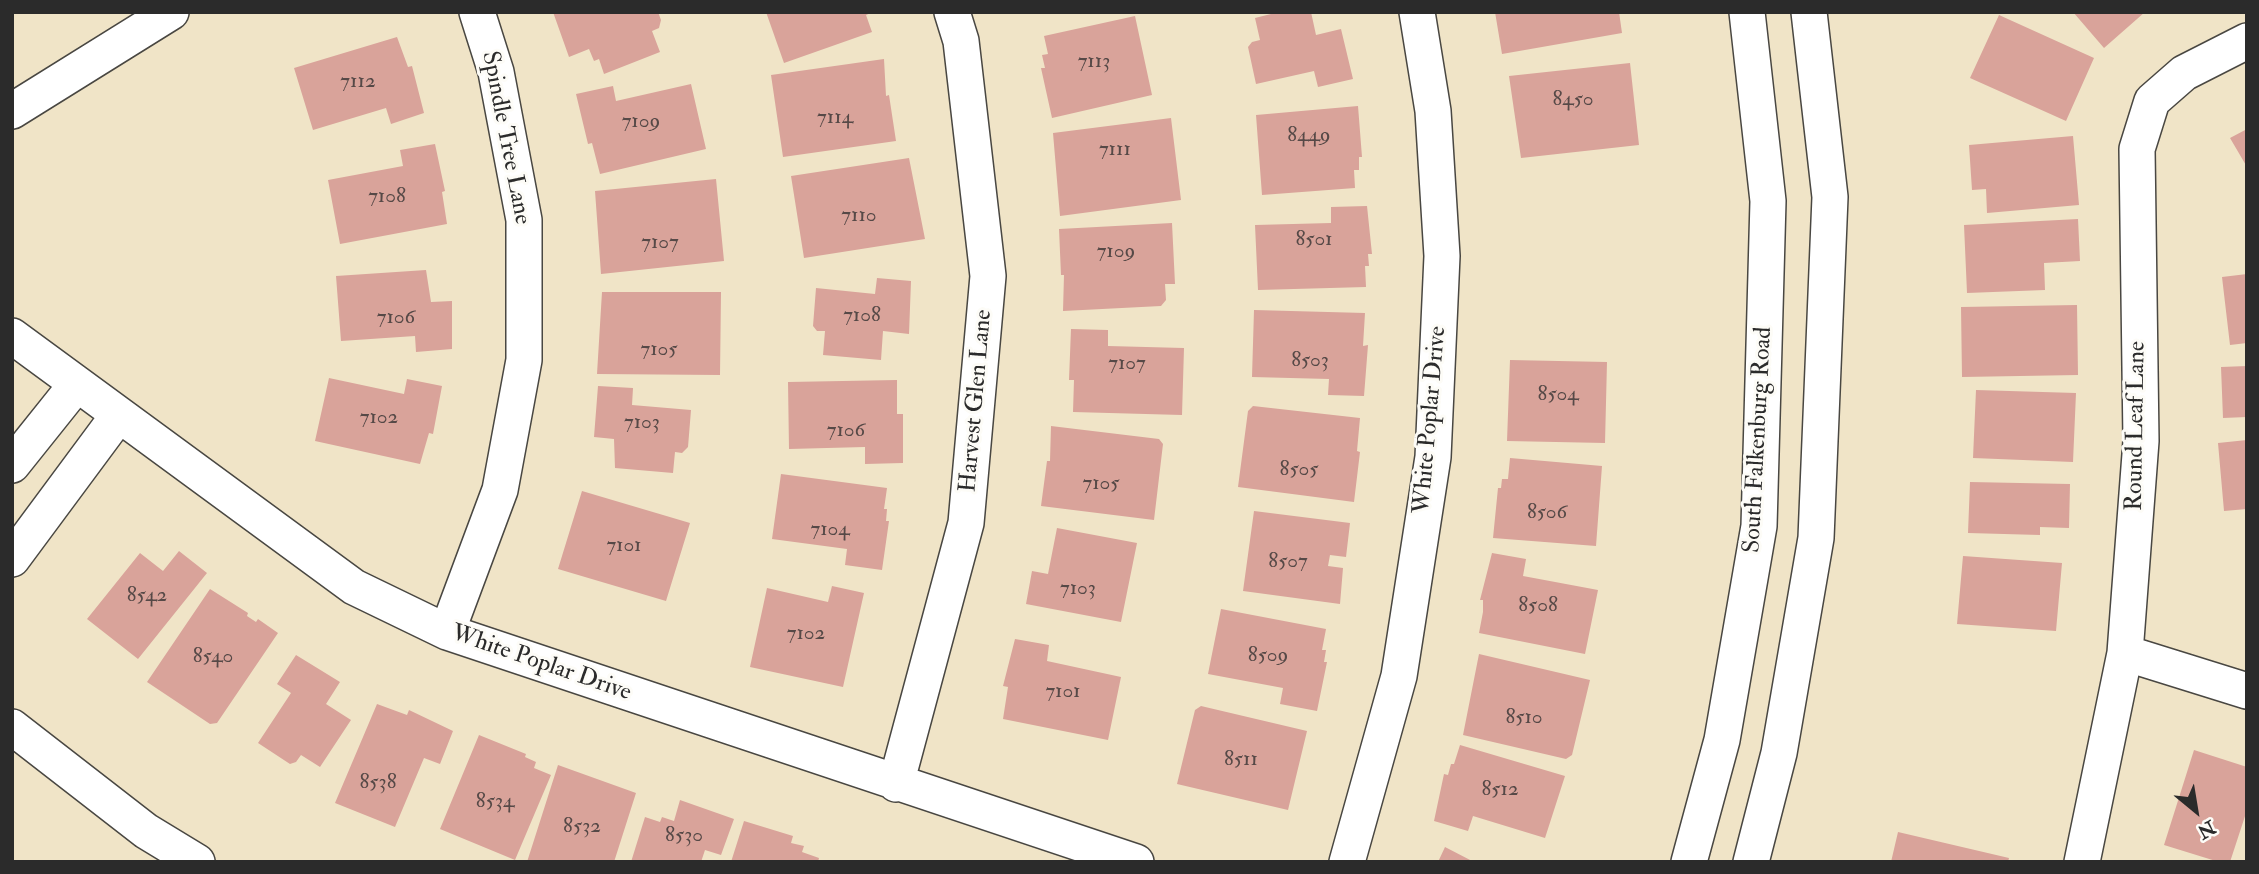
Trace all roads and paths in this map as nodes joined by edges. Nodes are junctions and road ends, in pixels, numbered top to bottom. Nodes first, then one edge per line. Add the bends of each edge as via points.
1 (171, 12) edge
2 (477, 12) edge
3 (952, 12) edge
4 (1417, 12) edge
5 (1747, 12) edge
6 (1809, 12) edge
7 (2247, 41) edge
8 (12, 111) edge
9 (12, 336) edge
10 (76, 385) junction
11 (118, 416) junction
12 (12, 465) edge
13 (13, 555) edge
14 (447, 632) junction
15 (2125, 653) junction
16 (2247, 691) edge
17 (12, 727) edge
18 (896, 784) junction
19 (197, 862) edge
20 (1136, 862) edge
21 (1347, 862) edge
22 (1689, 862) edge
23 (1751, 862) edge
24 (2082, 862) edge

1 - 8 street
2 - 14 street, Spindle Tree Lane via 496,72 524,220 524,360 500,489
3 - 18 street, Harvest Glen Lane via 961,41 988,276 966,523
4 - 21 street, White Poplar Drive via 1433,111 1442,256 1433,457 1399,676
5 - 22 street, South Falkenburg Road via 1768,201 1759,526 1722,740
6 - 23 street via 1829,197 1816,538 1779,753
7 - 15 street, Round Leaf Lane via 2184,73 2152,101 2137,149 2141,442
9 - 10 street, White Poplar Drive
10 - 11 street, White Poplar Drive
10 - 12 street
11 - 13 street
11 - 14 street, White Poplar Drive via 354,587
14 - 18 street, White Poplar Drive
15 - 16 street
15 - 24 street, Round Leaf Lane
17 - 19 street via 146,831
18 - 20 street, White Poplar Drive

